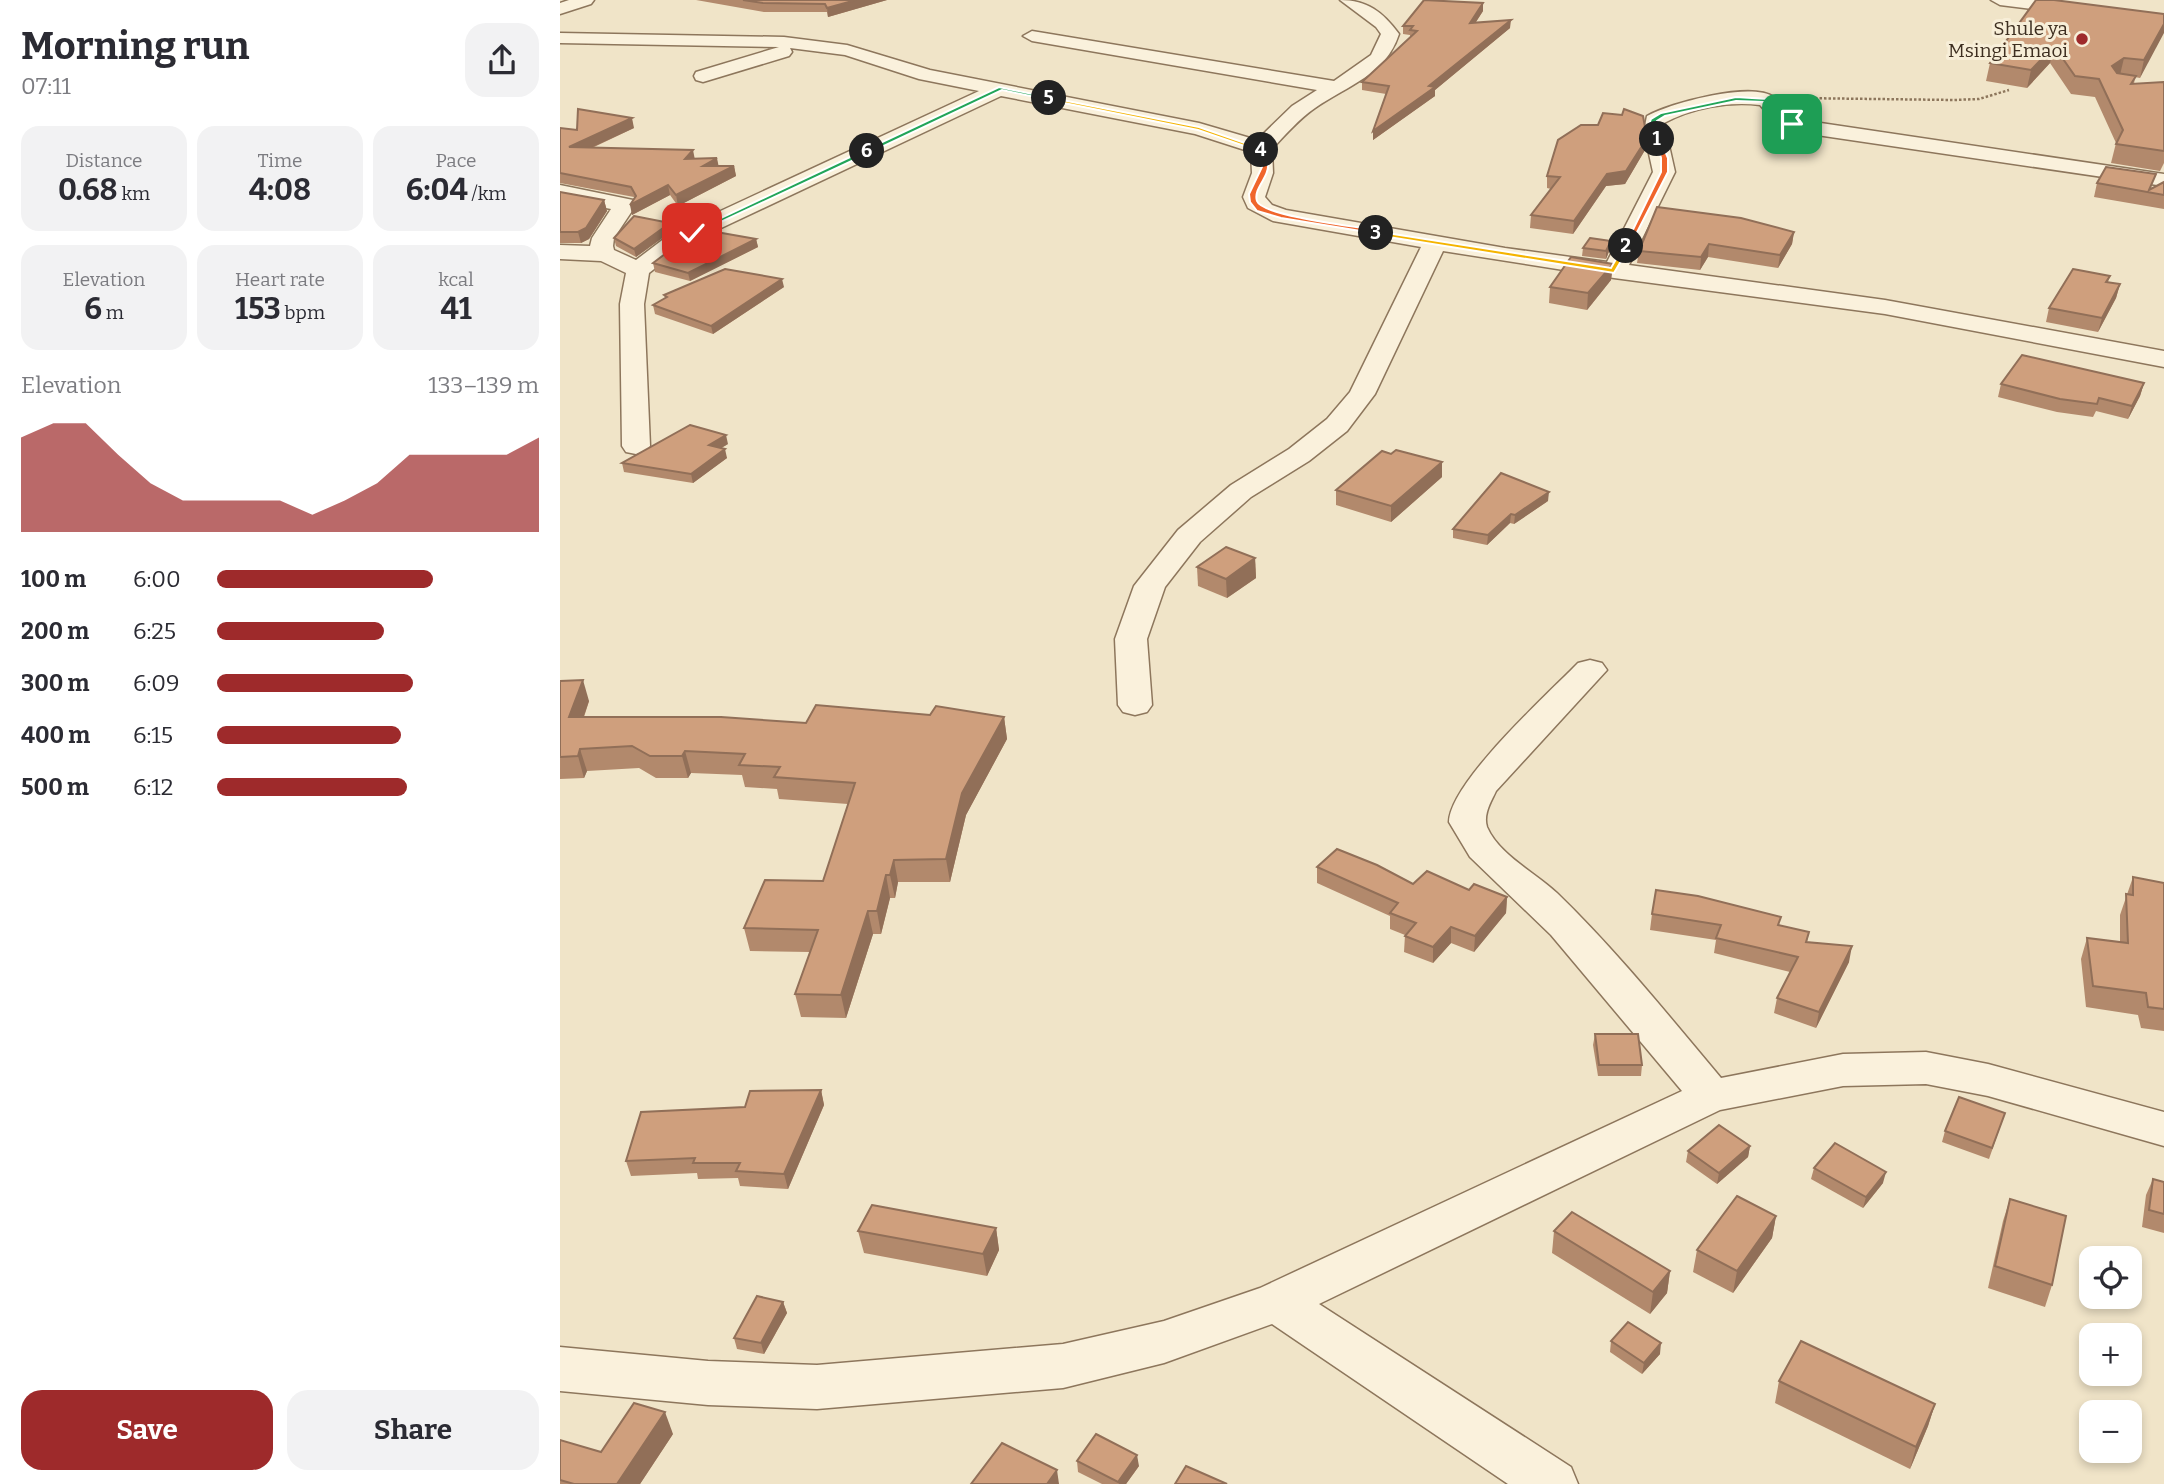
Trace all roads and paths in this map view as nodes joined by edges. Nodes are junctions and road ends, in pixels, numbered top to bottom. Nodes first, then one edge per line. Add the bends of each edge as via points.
1 (585, 0) edge
2 (1349, 0) edge
3 (2000, 0) edge
4 (560, 9) edge
5 (2164, 21) edge
6 (1032, 36) dead end
7 (560, 38) edge
8 (807, 44) junction
9 (703, 76) dead end
10 (1335, 87) junction
11 (1001, 88) junction
12 (2009, 90) dead end
13 (1761, 99) junction
14 (1261, 148) junction
15 (2164, 180) edge
16 (560, 192) edge
17 (1435, 243) junction
18 (560, 252) edge
19 (605, 254) junction
20 (638, 270) junction
21 (1614, 271) junction
22 (2164, 359) edge
23 (636, 446) dead end
24 (1590, 670) dead end
25 (1135, 705) dead end
26 (1711, 1096) junction
27 (2164, 1129) edge
28 (1277, 1302) junction
29 (564, 1374) edge
30 (1552, 1484) edge

1 - 4 street
2 - 10 street via 1390,34 1387,48 1372,63
3 - 5 street
6 - 10 street
7 - 8 street
8 - 9 street
8 - 11 street via 866,55 926,75
10 - 14 street via 1302,108
11 - 14 street via 1199,129
11 - 20 street via 692,233
12 - 13 path via 1954,100
13 - 15 street via 1782,118 1810,128
13 - 21 street via 1706,104 1654,120 1664,172
14 - 17 street via 1265,167 1253,194 1259,209
16 - 19 street via 625,205 603,238
17 - 21 street
17 - 25 street via 1362,394 1337,425 1241,491 1199,527 1150,586 1130,639
18 - 19 street
19 - 20 street
20 - 23 street via 632,304
21 - 22 street via 1885,307
24 - 26 street via 1480,787 1468,811 1468,825 1485,849 1606,969
26 - 27 street via 1843,1070 1926,1068 1988,1080
26 - 28 street
28 - 29 street via 1164,1342 1063,1366 817,1387
28 - 30 street

